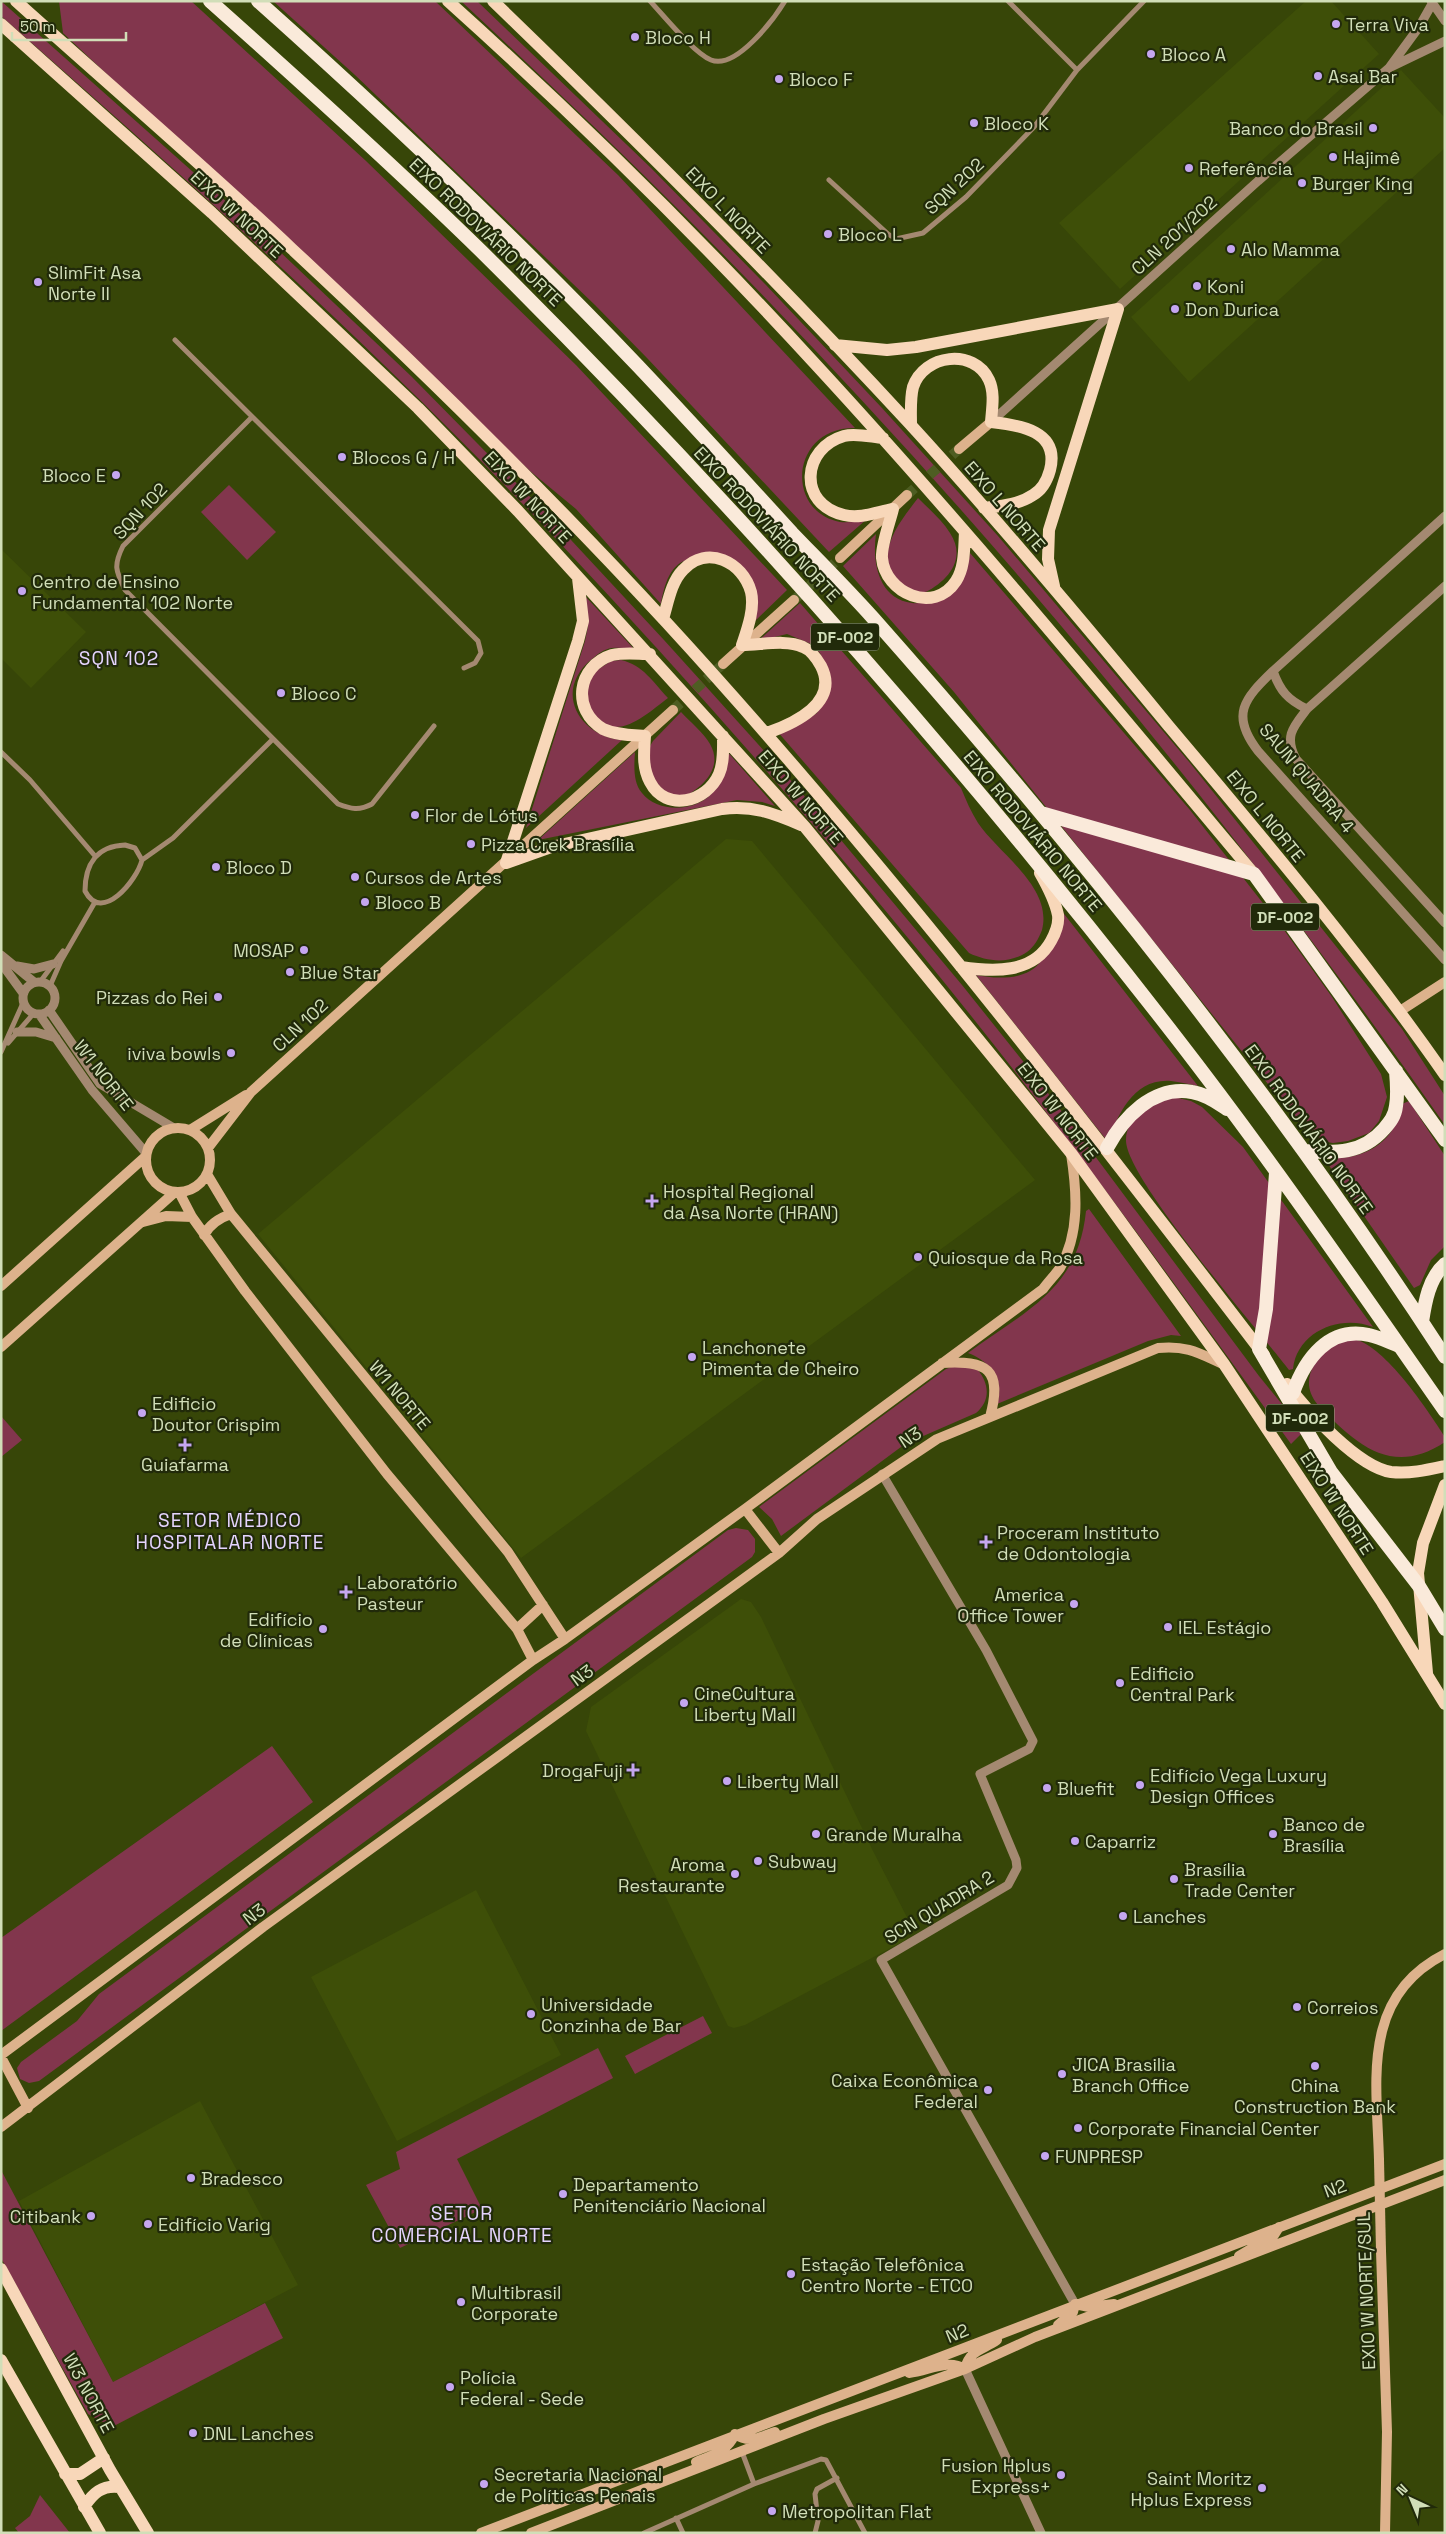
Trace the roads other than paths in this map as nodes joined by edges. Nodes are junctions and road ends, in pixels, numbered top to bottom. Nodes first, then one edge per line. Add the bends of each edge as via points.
1 (16, 1) edge
2 (210, 1) edge
3 (258, 1) edge
4 (448, 1) edge
5 (493, 1) edge
6 (650, 1) edge
7 (785, 1) edge
8 (1008, 1) edge
9 (1144, 1) edge
10 (1431, 2) edge
11 (1445, 21) edge
12 (1, 24) edge
13 (1445, 41) edge
14 (1389, 68) junction
15 (1077, 70) junction
16 (829, 180) dead end
17 (1118, 309) junction
18 (175, 340) dead end
19 (835, 345) junction
20 (252, 417) junction
21 (992, 422) junction
22 (911, 425) junction
23 (883, 438) junction
24 (959, 449) tunnel mouth
25 (907, 495) tunnel mouth
26 (984, 508) junction
27 (893, 509) junction
28 (1445, 516) edge
29 (965, 532) junction
30 (840, 558) tunnel mouth
31 (578, 578) junction
32 (1445, 586) edge
33 (1054, 588) junction
34 (794, 600) tunnel mouth
35 (663, 619) junction
36 (742, 645) junction
37 (650, 654) junction
38 (723, 664) tunnel mouth
39 (464, 668) dead end
40 (1273, 670) junction
41 (1307, 709) junction
42 (673, 710) tunnel mouth
43 (434, 726) dead end
44 (767, 734) junction
45 (645, 736) junction
46 (723, 736) junction
47 (272, 740) junction
48 (1, 752) edge
49 (1041, 813) junction
50 (805, 827) junction
51 (1030, 853) junction
52 (95, 856) junction
53 (142, 860) junction
54 (506, 863) junction
55 (1254, 874) junction
56 (95, 902) junction
57 (1445, 923) edge
58 (76, 935) junction
59 (1, 955) edge
60 (1445, 960) edge
61 (1, 963) edge
62 (53, 964) junction
63 (14, 965) junction
64 (961, 967) junction
65 (37, 982) junction
66 (1445, 982) edge
67 (50, 986) junction
68 (23, 993) junction
69 (23, 1003) junction
70 (49, 1010) junction
71 (1400, 1011) junction
72 (36, 1014) junction
73 (17, 1032) junction
74 (56, 1038) junction
75 (2, 1050) edge
76 (1396, 1070) junction
77 (1445, 1075) edge
78 (251, 1092) junction
79 (1232, 1112) junction
80 (174, 1128) junction
81 (190, 1130) junction
82 (1445, 1140) edge
83 (208, 1148) junction
84 (1106, 1148) junction
85 (1305, 1151) junction
86 (1071, 1153) junction
87 (146, 1155) junction
88 (1276, 1173) junction
89 (207, 1174) junction
90 (177, 1192) junction
91 (231, 1214) junction
92 (192, 1217) junction
93 (139, 1222) junction
94 (204, 1235) junction
95 (1445, 1264) edge
96 (1, 1286) edge
97 (1422, 1322) junction
98 (1, 1346) edge
99 (1399, 1346) junction
100 (1259, 1349) junction
101 (1445, 1357) edge
102 (941, 1363) junction
103 (1224, 1364) junction
104 (1293, 1393) junction
105 (1445, 1411) edge
106 (990, 1417) junction
107 (1445, 1466) edge
108 (882, 1474) junction
109 (1445, 1485) edge
110 (745, 1509) junction
111 (779, 1553) junction
112 (1419, 1586) junction
113 (543, 1605) junction
114 (517, 1629) junction
115 (1445, 1629) edge
116 (565, 1639) junction
117 (533, 1660) junction
118 (1427, 1675) junction
119 (1445, 1704) edge
120 (1445, 1954) edge
121 (1, 2056) edge
122 (28, 2108) junction
123 (1, 2127) edge
124 (1445, 2164) edge
125 (1445, 2180) edge
126 (1258, 2239) junction
127 (1269, 2250) junction
128 (1226, 2265) junction
129 (1, 2269) edge
130 (1132, 2301) junction
131 (1075, 2304) junction
132 (1009, 2330) junction
133 (1035, 2337) junction
134 (1, 2360) edge
135 (965, 2369) junction
136 (897, 2374) junction
137 (824, 2419) junction
138 (735, 2434) junction
139 (742, 2452) junction
140 (104, 2458) junction
141 (65, 2474) junction
142 (837, 2478) junction
143 (754, 2484) junction
144 (119, 2487) junction
145 (646, 2487) junction
146 (84, 2508) junction
147 (676, 2518) junction
148 (100, 2533) edge
149 (148, 2533) edge
150 (481, 2533) edge
151 (531, 2533) edge
152 (644, 2533) edge
153 (683, 2533) edge
154 (814, 2533) edge
155 (865, 2533) edge
156 (1041, 2533) edge
157 (1386, 2533) edge

1 - 35 main road, EIXO W NORTE via 289,246 396,347
2 - 51 highway, EIXO RODOVIÁRIO NORTE / DF-002 via 471,242 605,376 830,620
3 - 49 highway, EIXO RODOVIÁRIO NORTE / DF-002 via 369,102 638,365 869,614
4 - 23 main road via 615,158
5 - 19 main road, EIXO L NORTE via 615,118
6 - 7 street via 699,52 721,62 735,56 754,40
8 - 15 street
9 - 15 street, SQN 202
10 - 11 street
10 - 14 street, CLN 201/202 via 1419,27
12 - 31 main road, EIXO W NORTE via 212,213 418,408
13 - 14 street, CLN 201/202
14 - 17 street, CLN 201/202
15 - 16 street, SQN 202 via 1034,127 966,197 922,233 896,239
17 - 19 main road via 916,347 870,350
17 - 21 street, CLN 201/202
17 - 33 main road via 1049,530 1048,560
18 - 20 street
19 - 22 main road, EIXO L NORTE
20 - 39 street via 478,641 481,653 475,663
20 - 47 street, SQN 102 via 123,546 116,560 117,574 136,604
21 - 22 main road via 993,390 986,375 976,365 948,358 919,375 911,400
21 - 24 main road
21 - 26 main road via 1013,424 1039,434 1050,450 1052,463 1048,477 1033,495 1007,505
22 - 26 main road, EIXO L NORTE
23 - 27 main road via 845,436 833,441 813,464 809,474 810,487 823,506 846,516 865,516
23 - 29 main road
25 - 27 main road
26 - 33 main road, EIXO L NORTE
27 - 29 main road via 882,556 884,567 895,586 915,598 938,595 956,581 961,570
27 - 30 main road
28 - 40 street, SAUN QUADRA 4
29 - 55 main road
31 - 37 main road, EIXO W NORTE
31 - 54 main road via 583,621 578,641
32 - 41 street, SAUN QUADRA 4
33 - 71 main road, EIXO L NORTE via 1260,835
34 - 36 main road
35 - 36 main road via 676,579 684,569 697,560 718,557 740,574 751,592 750,613
35 - 44 main road, EIXO W NORTE
36 - 38 main road
36 - 44 main road via 795,644 810,652 823,670 825,685 817,704 799,721
37 - 45 main road via 612,655 598,662 582,680 581,694 588,714 603,729
37 - 46 main road, EIXO W NORTE
40 - 41 street via 1279,689 1287,698
40 - 60 street, SAUN QUADRA 4 via 1247,699 1242,714 1247,736
41 - 57 street, SAUN QUADRA 4 via 1292,728 1291,748 1296,759
42 - 45 main road, CLN 102
43 - 47 street, SQN 102 via 372,804 362,809 338,804
44 - 64 main road, EIXO W NORTE
45 - 46 main road via 643,757 650,783 668,799 678,802 704,794 712,786 720,773
45 - 54 main road, CLN 102
46 - 50 main road, EIXO W NORTE
47 - 53 street via 173,838
48 - 52 street via 30,780
49 - 55 highway, EIXO RODOVIÁRIO NORTE
49 - 85 highway, EIXO RODOVIÁRIO NORTE / DF-002 via 1168,969
50 - 54 main road via 759,808 741,806 551,847
50 - 86 main road, EIXO W NORTE
51 - 64 main road via 1055,900 1058,918 1047,948 1026,964 1010,970
51 - 79 highway, EIXO RODOVIÁRIO NORTE / DF-002
52 - 53 street via 107,848 125,845 134,848
52 - 56 street via 87,869 85,885 88,896
53 - 56 street via 138,875 122,892 103,903
54 - 78 main road, CLN 102
55 - 76 highway, DF-002
56 - 58 street
58 - 62 street
58 - 67 street
59 - 63 street
61 - 68 street
62 - 63 street via 34,969
62 - 65 street
63 - 65 street
64 - 84 main road, EIXO W NORTE
65 - 67 street
65 - 68 street via 27,986
66 - 71 main road
67 - 70 street via 55,996
68 - 69 street
69 - 72 street
69 - 75 street
70 - 72 street
70 - 80 street, W1 NORTE via 100,1084
71 - 77 main road, EIXO L NORTE
72 - 73 street
72 - 74 street, W1 NORTE
73 - 74 street via 36,1032
73 - 75 street
74 - 87 street, W1 NORTE via 92,1090
76 - 82 highway, DF-002
76 - 85 highway via 1393,1118 1372,1142 1345,1150
78 - 81 main road, CLN 102
78 - 83 main road, CLN 102
79 - 84 highway via 1192,1091 1175,1092 1150,1100 1129,1114
79 - 88 highway, EIXO RODOVIÁRIO NORTE / DF-002
80 - 81 main road
80 - 87 main road via 151,1142
81 - 83 main road via 201,1137
83 - 89 main road via 210,1165
84 - 100 main road, EIXO W NORTE
85 - 97 highway, EIXO RODOVIÁRIO NORTE / DF-002
86 - 102 main road via 1076,1213 1060,1267 1042,1289
86 - 103 main road, EIXO W NORTE
87 - 90 main road via 150,1176 156,1184
87 - 96 main road
88 - 99 highway, EIXO RODOVIÁRIO NORTE / DF-002
88 - 100 highway via 1266,1309
89 - 90 main road via 194,1188
89 - 91 main road, W1 NORTE
90 - 92 main road
90 - 93 main road
91 - 94 main road via 222,1217
91 - 113 main road, W1 NORTE via 508,1552
92 - 93 main road via 166,1216
92 - 94 main road
93 - 98 main road
94 - 114 main road via 381,1466
95 - 97 highway via 1430,1286
97 - 101 highway, EIXO RODOVIÁRIO NORTE / DF-002
99 - 104 highway via 1370,1335 1334,1337 1309,1359
99 - 105 highway, EIXO RODOVIÁRIO NORTE / DF-002
100 - 104 main road, EIXO W NORTE
100 - 112 highway, DF-002 via 1331,1472
102 - 106 main road via 968,1361 980,1364 990,1375 995,1385 995,1399
102 - 110 main road
103 - 106 main road, N3 via 1190,1348 1158,1348
103 - 118 main road, EIXO W NORTE
104 - 107 main road, EIXO W NORTE via 1345,1447 1370,1465 1390,1472 1410,1473
106 - 108 main road, N3 via 937,1439
108 - 111 main road, N3 via 817,1519
108 - 131 street, SCN QUADRA 2 via 986,1650 1032,1736 1032,1745 980,1774 1016,1860 1014,1876 1008,1885 881,1960
109 - 112 main road via 1423,1543
110 - 111 main road
110 - 116 main road
111 - 122 main road, N3 via 270,1922
112 - 115 highway, DF-002
112 - 118 main road
113 - 114 main road
113 - 116 main road, W1 NORTE
114 - 117 main road
116 - 117 main road
117 - 121 main road
118 - 119 main road, EIXO W NORTE
120 - 157 main road, EXIO W NORTE/SUL, bridge via 1415,1974 1385,2016 1376,2051 1387,2432
121 - 122 main road
122 - 123 main road, N3
124 - 126 main road, N2 via 1280,2225 1274,2235
125 - 127 main road, N2
126 - 127 main road
126 - 128 main road
126 - 131 main road, N2
127 - 128 main road, N2
128 - 130 main road, N2
129 - 140 main road, W3 NORTE
130 - 131 main road via 1089,2307
130 - 133 main road, N2
131 - 132 main road, N2
131 - 133 main road via 1066,2320
132 - 135 main road via 995,2342 974,2352 967,2359
132 - 136 main road, N2
133 - 135 main road, N2
134 - 141 main road
135 - 136 main road via 948,2363 923,2372
135 - 137 main road, N2
135 - 156 street
136 - 138 main road, N2
137 - 138 main road via 796,2424 754,2440
137 - 139 main road, N2
138 - 145 main road via 722,2452 673,2471
138 - 150 main road, N2
139 - 143 street
139 - 145 main road, N2
140 - 141 main road via 80,2474
140 - 144 main road, W3 NORTE
141 - 146 main road
142 - 143 street via 830,2463 821,2459
142 - 154 street via 817,2489 818,2520
142 - 155 street
143 - 147 street
144 - 146 main road via 108,2486 97,2491
144 - 149 main road, W3 NORTE
145 - 151 main road, N2
146 - 148 main road
147 - 152 street
147 - 153 street

